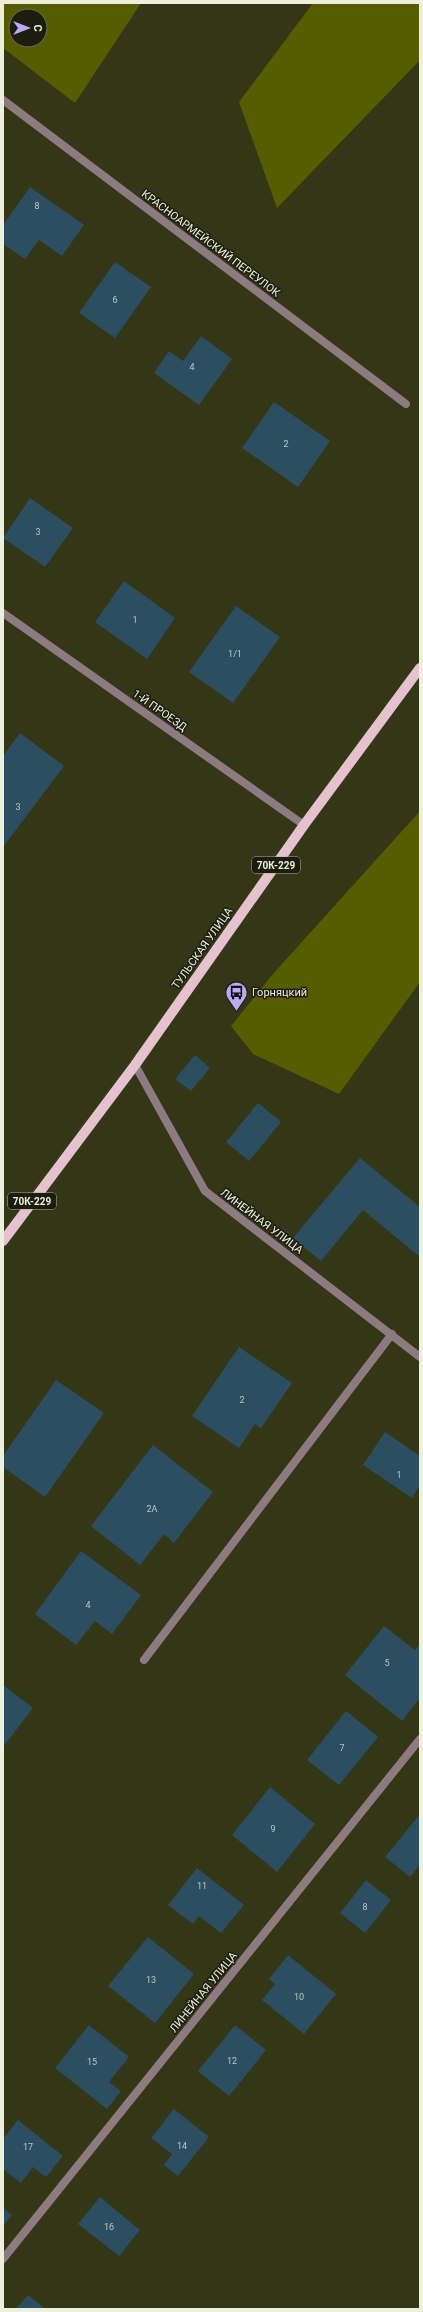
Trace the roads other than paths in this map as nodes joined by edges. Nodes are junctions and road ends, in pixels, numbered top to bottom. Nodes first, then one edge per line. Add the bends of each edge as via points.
1 (3, 100) edge
2 (406, 404) dead end
3 (3, 613) edge
4 (420, 668) edge
5 (304, 825) junction
6 (135, 1065) junction
7 (3, 1240) edge
8 (392, 1334) junction
9 (420, 1357) edge
10 (144, 1660) dead end
11 (420, 1739) edge
12 (3, 2258) edge

1 - 2 street, КРАСНОАРМЕЙСКИЙ ПЕРЕУЛОК
3 - 5 street, 1-Й ПРОЕЗД
4 - 5 main road, ТУЛЬСКАЯ УЛИЦА / 70К-229
5 - 6 main road, ТУЛЬСКАЯ УЛИЦА / 70К-229
6 - 7 main road, ТУЛЬСКАЯ УЛИЦА / 70К-229
6 - 8 street, ЛИНЕЙНАЯ УЛИЦА via 205,1191
8 - 9 street, ЛИНЕЙНАЯ УЛИЦА
8 - 10 street
11 - 12 street, ЛИНЕЙНАЯ УЛИЦА

